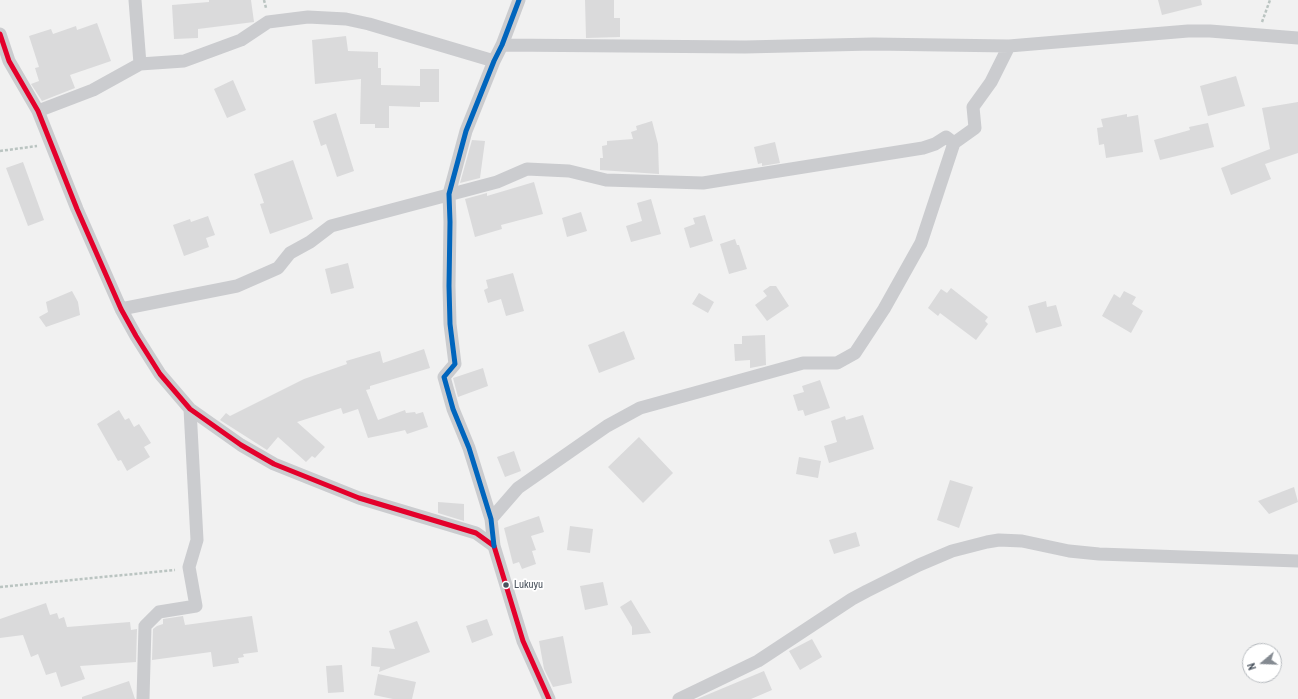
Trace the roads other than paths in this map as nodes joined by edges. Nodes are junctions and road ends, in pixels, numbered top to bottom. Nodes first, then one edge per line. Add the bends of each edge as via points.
1 (135, 0) edge
2 (519, 0) edge
3 (0, 34) edge
4 (1298, 38) edge
5 (502, 45) junction
6 (1009, 46) junction
7 (494, 61) junction
8 (140, 64) junction
9 (38, 111) junction
10 (954, 143) junction
11 (449, 194) junction
12 (121, 309) junction
13 (190, 409) junction
14 (491, 519) junction
15 (494, 546) junction
16 (1298, 561) edge
17 (143, 699) edge
18 (549, 699) edge
19 (679, 699) edge

1 - 8 street
2 - 5 street
3 - 9 street via 9,62
4 - 6 street via 1188,31
5 - 6 street
5 - 7 street
6 - 10 street via 973,107 975,128
7 - 8 street via 369,24 346,19 308,17 268,22 241,40 184,61
7 - 11 street via 466,131
8 - 9 street via 93,90
9 - 12 street
10 - 11 street via 946,137 923,148 703,184 606,180 569,171 527,169 497,182
10 - 14 street via 921,243 884,309 855,353 837,363 788,367 628,413 518,488
11 - 12 street via 331,226 290,253 278,268 238,286
11 - 14 street via 450,324 455,364 444,378 452,409 469,448
12 - 13 street via 160,374
13 - 15 street via 241,445 274,464 359,498 476,534
13 - 17 street via 196,540 189,567 196,606 159,612 146,626
14 - 15 street
15 - 18 street via 523,641
16 - 19 street via 1099,554 1068,551 1022,541 987,542 919,565 862,594 758,661

